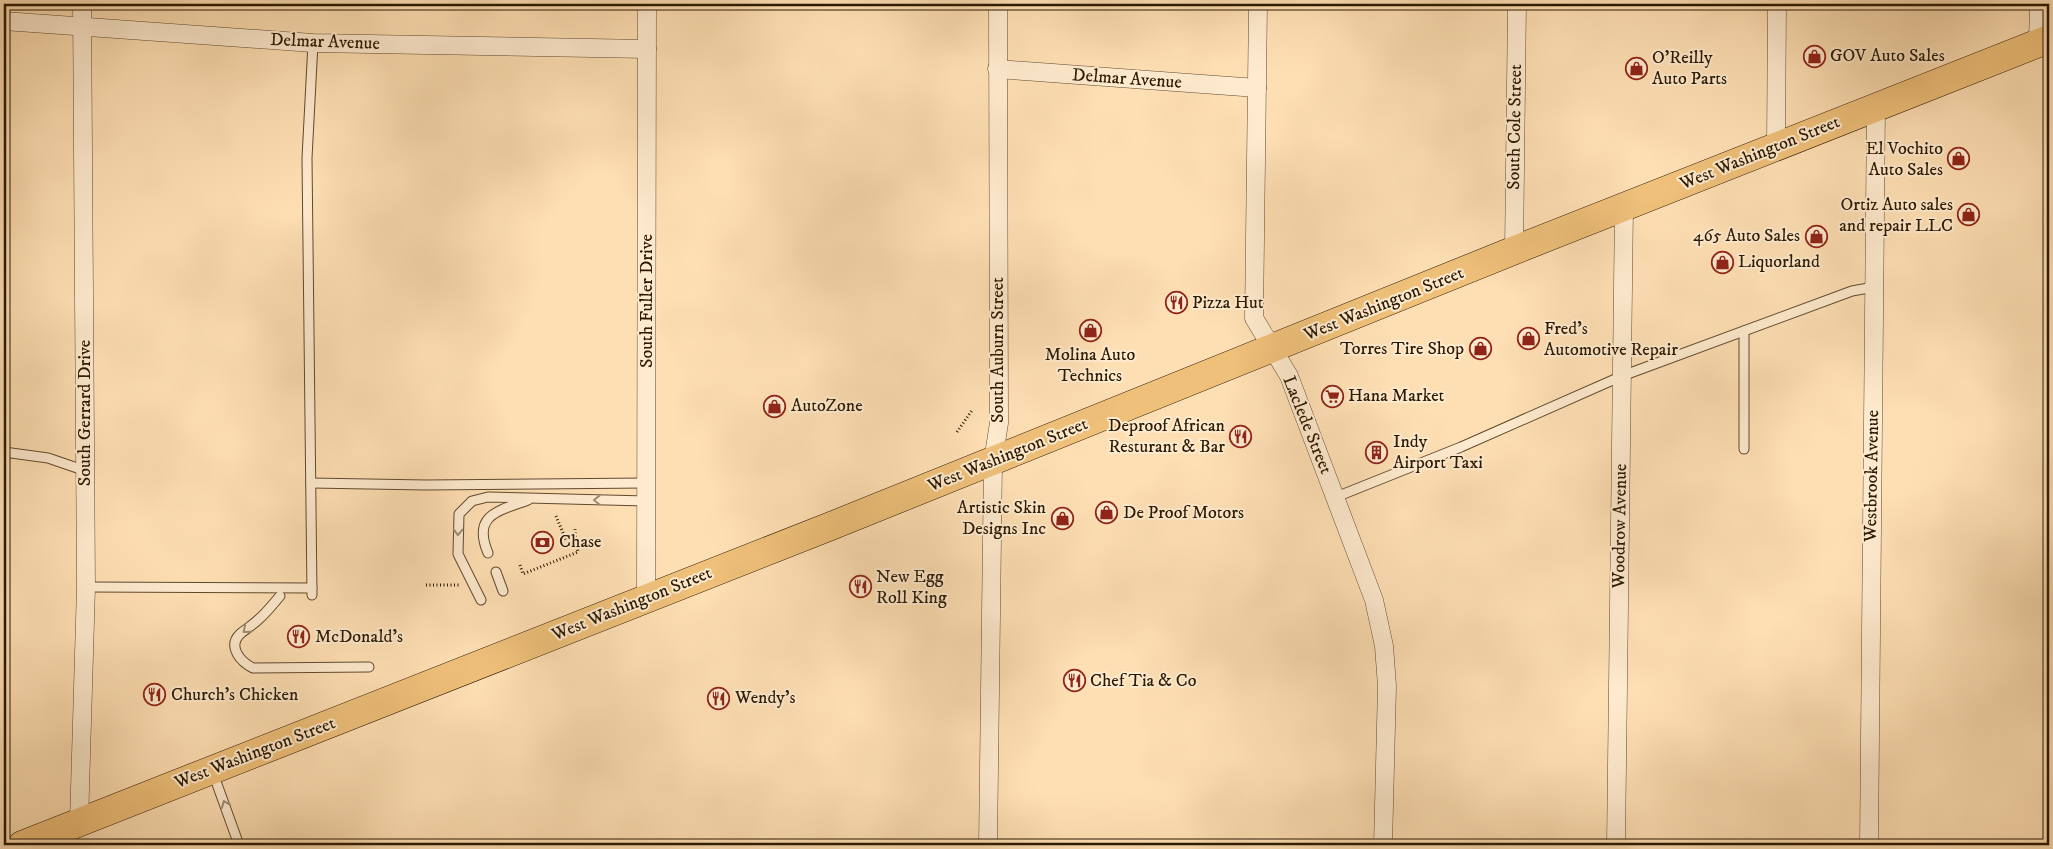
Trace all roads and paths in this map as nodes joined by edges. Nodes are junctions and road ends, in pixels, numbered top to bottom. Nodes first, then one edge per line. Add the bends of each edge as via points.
1 (82, 4) edge
2 (647, 4) edge
3 (998, 4) edge
4 (1258, 4) edge
5 (1517, 4) edge
6 (1778, 4) edge
7 (2039, 4) edge
8 (4, 21) edge
9 (82, 26) junction
10 (2044, 41) edge
11 (312, 43) junction
12 (647, 49) junction
13 (997, 69) junction
14 (1257, 88) junction
15 (1876, 106) junction
16 (1776, 146) junction
17 (1624, 207) junction
18 (1514, 251) junction
19 (1874, 287) junction
20 (1744, 331) junction
21 (1273, 350) junction
22 (1622, 376) junction
23 (973, 409) dead end
24 (957, 432) dead end
25 (1744, 449) dead end
26 (4, 452) edge
27 (993, 461) junction
28 (86, 471) junction
29 (311, 483) junction
30 (646, 492) junction
31 (1336, 497) junction
32 (533, 498) junction
33 (556, 516) dead end
34 (575, 529) dead end
35 (575, 536) junction
36 (488, 553) dead end
37 (520, 565) dead end
38 (496, 572) dead end
39 (472, 584) junction
40 (426, 585) dead end
41 (86, 587) junction
42 (504, 592) dead end
43 (280, 596) dead end
44 (646, 599) junction
45 (481, 600) dead end
46 (369, 667) dead end
47 (212, 771) junction
48 (79, 823) junction
49 (22, 845) edge
50 (239, 845) edge
51 (988, 845) edge
52 (1383, 845) edge
53 (1616, 845) edge
54 (1869, 845) edge

1 - 9 street, South Gerrard Drive
2 - 12 street, South Fuller Drive
3 - 13 street, South Auburn Street
4 - 14 street, Laclede Street
5 - 18 street, South Cole Street
6 - 16 street
7 - 10 street
8 - 9 street, Delmar Avenue
9 - 11 street, Delmar Avenue
9 - 28 street, South Gerrard Drive
10 - 15 main road, West Washington Street
11 - 12 street, Delmar Avenue
11 - 29 lane via 307,158
12 - 30 street, South Fuller Drive
13 - 14 street, Delmar Avenue
13 - 27 street, South Auburn Street via 998,423
14 - 21 street, Laclede Street via 1254,318
15 - 16 main road, West Washington Street
15 - 19 street, Westbrook Avenue
16 - 17 main road, West Washington Street
17 - 18 main road, West Washington Street
17 - 22 street, Woodrow Avenue
18 - 21 main road, West Washington Street
19 - 20 lane via 1852,291
19 - 54 street, Westbrook Avenue
20 - 22 lane
20 - 25 lane
21 - 27 main road, West Washington Street
21 - 31 street, Laclede Street via 1289,376
22 - 31 lane via 1461,447
22 - 53 street, Woodrow Avenue
23 - 24 path
26 - 28 lane via 48,458
27 - 44 main road, West Washington Street
27 - 51 street, South Auburn Street
28 - 41 street, South Gerrard Drive
29 - 30 lane
29 - 41 lane via 312,591
30 -> 32 lane
30 - 44 street, South Fuller Drive
31 - 52 street, Laclede Street via 1370,584 1384,646 1387,701
32 - 36 lane via 497,511 484,522 482,534
32 -> 39 lane via 488,497 472,501 459,514 458,554
33 - 35 path via 566,540
34 - 35 path
35 - 37 path via 578,552 524,574
38 - 42 lane
39 - 40 path
39 - 45 lane
41 - 48 street, South Gerrard Drive
43 -> 46 lane via 238,636 235,646 243,663 253,668
44 - 47 main road, West Washington Street
47 - 48 main road, West Washington Street
50 -> 47 lane
48 - 49 main road, West Washington Street

